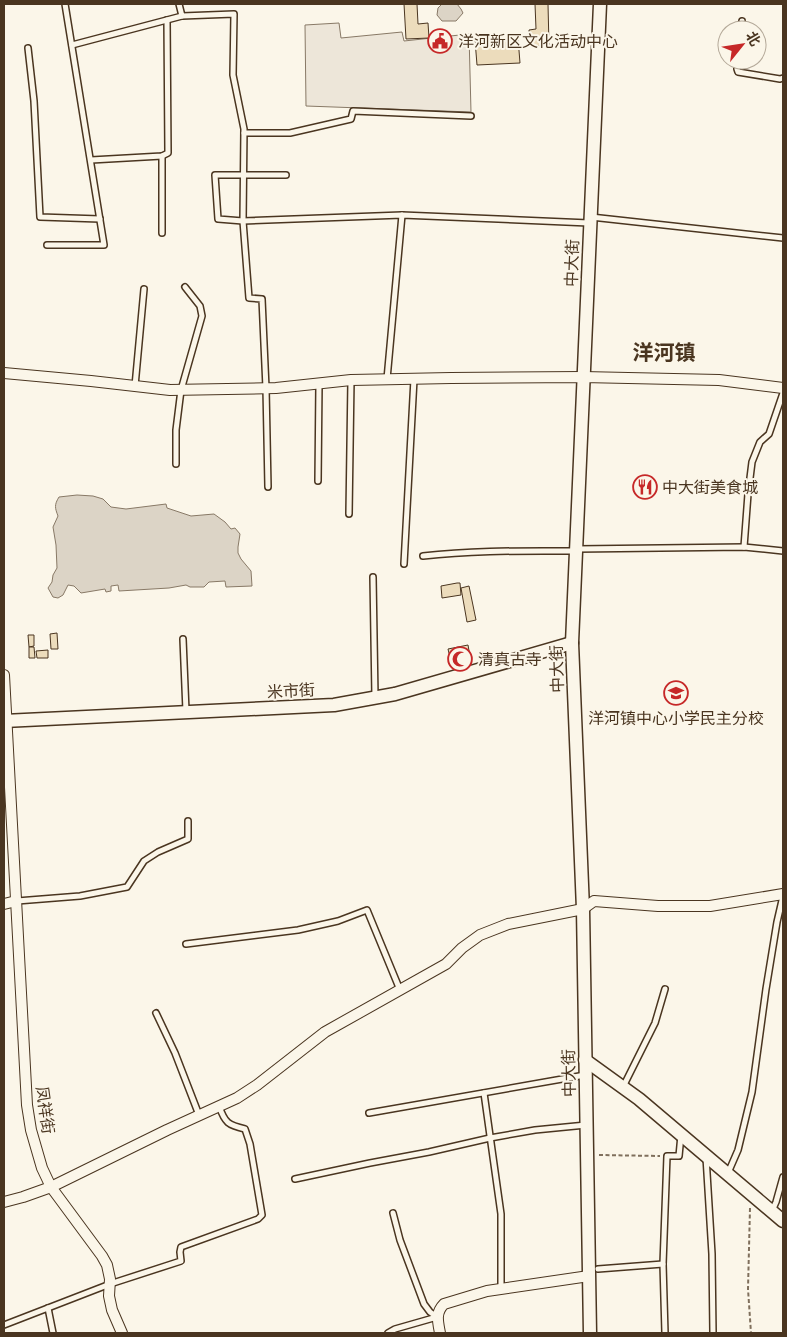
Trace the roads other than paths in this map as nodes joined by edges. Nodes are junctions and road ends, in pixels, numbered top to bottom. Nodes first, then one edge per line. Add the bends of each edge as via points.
1 (65, 4) edge
2 (179, 4) edge
3 (600, 4) edge
4 (182, 16) junction
5 (167, 20) junction
6 (72, 45) junction
7 (28, 48) dead end
8 (737, 70) edge
9 (783, 78) edge
10 (470, 116) dead end
11 (244, 134) junction
12 (162, 156) junction
13 (90, 160) junction
14 (244, 174) junction
15 (286, 175) dead end
16 (402, 215) junction
17 (100, 218) junction
18 (590, 220) junction
19 (243, 222) junction
20 (162, 233) dead end
21 (783, 238) edge
22 (47, 245) dead end
23 (185, 287) dead end
24 (144, 289) dead end
25 (4, 373) edge
26 (583, 378) junction
27 (387, 379) junction
28 (414, 379) junction
29 (351, 380) junction
30 (318, 383) junction
31 (135, 386) junction
32 (266, 388) junction
33 (783, 388) edge
34 (181, 390) junction
35 (783, 393) edge
36 (176, 464) dead end
37 (318, 481) dead end
38 (268, 487) dead end
39 (349, 514) dead end
40 (744, 547) junction
41 (576, 550) junction
42 (783, 551) edge
43 (423, 556) dead end
44 (404, 564) dead end
45 (373, 577) dead end
46 (183, 639) dead end
47 (572, 643) junction
48 (4, 675) edge
49 (375, 698) junction
50 (186, 712) junction
51 (5, 720) edge
52 (188, 821) dead end
53 (783, 895) edge
54 (16, 901) junction
55 (4, 904) edge
56 (584, 909) junction
57 (186, 944) dead end
58 (665, 989) dead end
59 (400, 991) junction
60 (156, 1013) dead end
61 (585, 1060) junction
62 (586, 1075) junction
63 (623, 1087) junction
64 (484, 1093) junction
65 (219, 1106) junction
66 (369, 1113) dead end
67 (199, 1116) junction
68 (586, 1124) junction
69 (681, 1134) junction
70 (490, 1138) junction
71 (705, 1154) junction
72 (728, 1174) junction
73 (783, 1177) edge
74 (294, 1178) dead end
75 (50, 1186) junction
76 (4, 1202) edge
77 (772, 1211) junction
78 (393, 1213) dead end
79 (783, 1221) edge
80 (663, 1264) junction
81 (593, 1272) junction
82 (110, 1284) junction
83 (501, 1289) junction
84 (48, 1308) junction
85 (437, 1317) junction
86 (4, 1325) edge
87 (53, 1333) edge
88 (122, 1333) edge
89 (388, 1333) edge
90 (440, 1333) edge
91 (590, 1333) edge
92 (665, 1333) edge
93 (713, 1333) edge

1 - 6 lane
2 - 4 lane
3 - 18 street, 中大街
4 - 5 lane
4 - 11 lane via 234,14 234,75
5 - 6 lane
5 - 12 lane via 168,153
6 - 13 lane
7 - 17 lane via 40,218
8 - 9 lane
10 - 11 lane via 353,111 351,119 290,132
11 - 14 lane
12 - 13 lane
12 - 20 lane
13 - 17 lane
14 - 15 lane
14 - 19 lane
14 - 19 lane via 215,174 218,219
16 - 18 lane
16 - 19 lane
16 - 27 lane
17 - 22 lane via 104,245
18 - 21 lane
18 - 26 street, 中大街
19 - 32 lane via 249,298 262,299
23 - 34 lane via 200,306 202,316
24 - 31 lane
25 - 31 street
26 - 28 street
26 - 33 street via 719,380
26 - 41 street, 中大街
27 - 28 street
27 - 29 street
28 - 44 lane
29 - 30 street
29 - 39 lane
30 - 32 street
30 - 37 lane
31 - 34 street
32 - 34 street
32 - 38 lane
34 - 36 lane
35 - 40 lane via 769,434 760,442 752,462
40 - 41 lane
40 - 42 lane
41 - 43 lane via 457,552
41 - 47 street, 中大街
45 - 49 lane
46 - 50 lane
47 - 49 street, 米市街
47 - 56 street, 中大街
48 - 51 street, 凤祥街
49 - 50 street, 米市街 via 334,705
50 - 51 street, 米市街
51 - 54 street, 凤祥街
52 - 54 lane via 188,839 144,861 127,887 80,896
53 - 56 street via 710,906 658,906 594,900
53 - 72 lane via 752,1092 738,1150
54 - 55 street
54 - 75 street, 凤祥街 via 28,1105 34,1140
56 - 59 street via 508,924 480,935 446,964
56 - 61 street, 中大街
57 - 59 lane via 298,930 367,910
58 - 63 lane via 655,1023
59 - 65 street via 326,1032 258,1085
60 - 67 lane
61 - 62 street, 中大街
61 - 63 street
62 - 64 lane
62 - 68 street, 中大街
63 - 69 street
64 - 66 lane
64 - 70 lane
65 - 67 street
65 - 82 lane via 229,1125 245,1128 262,1215 181,1247 181,1261
67 - 75 street
68 - 70 lane
68 - 81 street, 中大街
69 - 71 street
69 - 80 lane via 678,1156 667,1156
70 - 74 lane
70 - 83 lane via 501,1214
71 - 72 street
71 - 93 lane via 712,1254
72 - 77 street
73 - 77 lane
75 - 76 street
75 - 82 street, 凤祥街 via 102,1256
77 - 79 street
78 - 85 lane via 424,1304
80 - 81 lane
80 - 92 lane
81 - 83 street
81 - 91 street, 中大街
82 - 84 lane
82 - 88 street, 凤祥街 via 112,1310
83 - 85 street via 444,1304
84 - 86 lane
84 - 87 lane
85 - 89 lane
85 - 90 street

